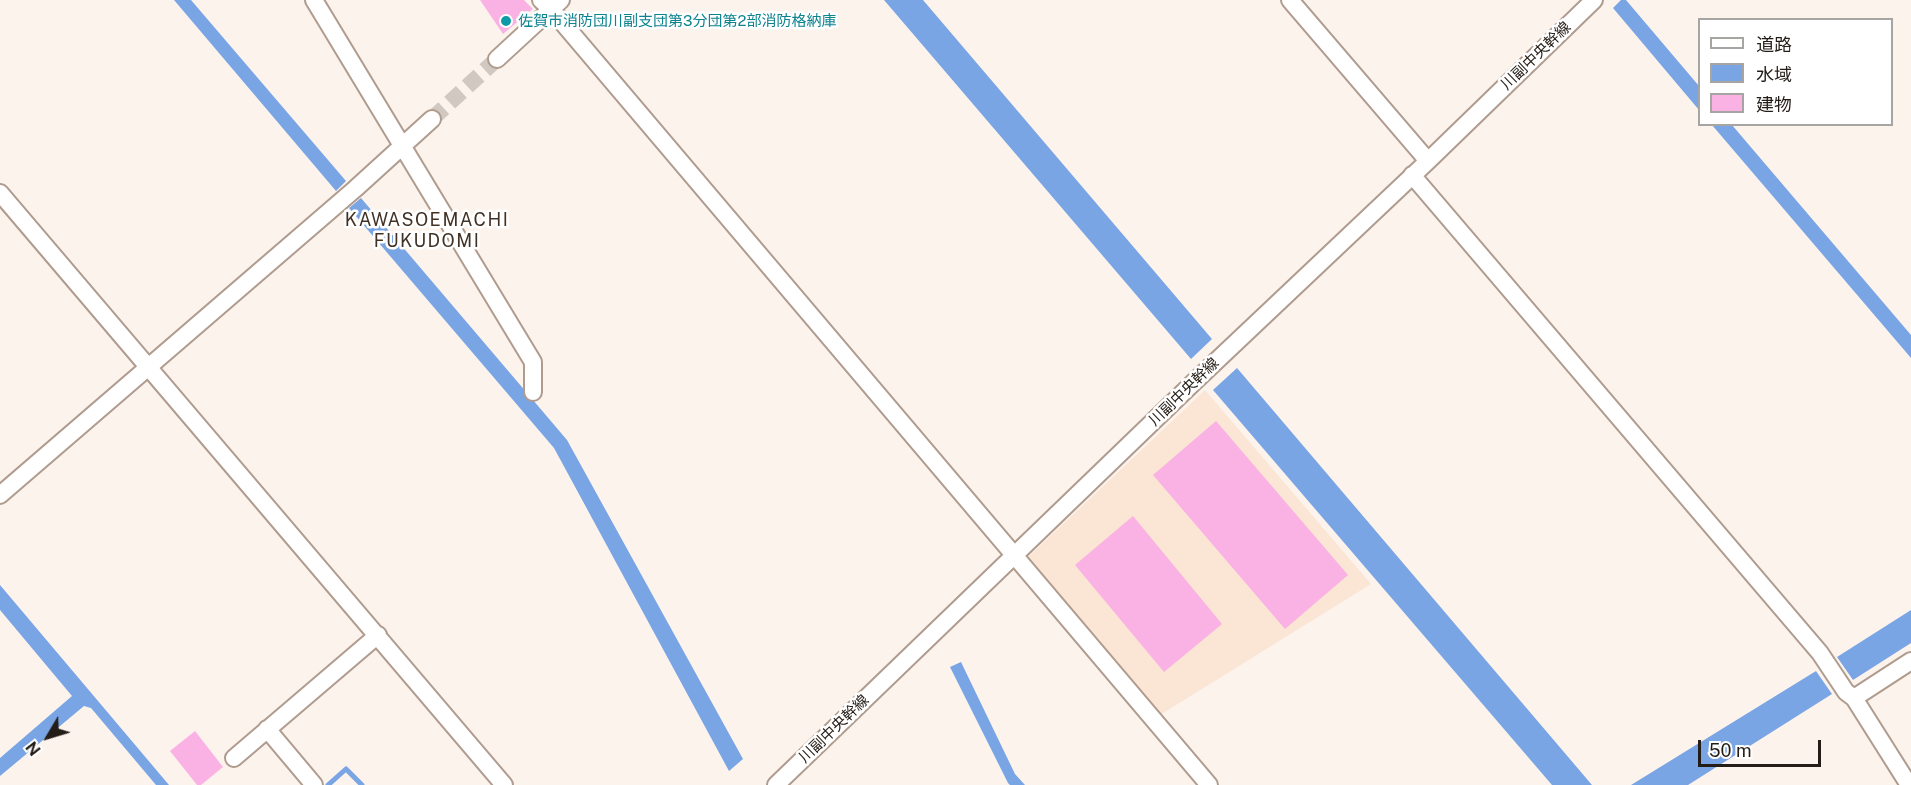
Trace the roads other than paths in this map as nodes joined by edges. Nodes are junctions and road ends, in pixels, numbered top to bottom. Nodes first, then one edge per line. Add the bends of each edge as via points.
1 (314, 0) edge
2 (1290, 0) edge
3 (1594, 0) edge
4 (551, 3) edge
5 (497, 59) tunnel mouth
6 (432, 119) tunnel mouth
7 (403, 145) junction
8 (1428, 161) junction
9 (1412, 175) junction
10 (0, 193) edge
11 (147, 367) junction
12 (533, 392) dead end
13 (0, 495) edge
14 (1015, 555) junction
15 (378, 635) junction
16 (1911, 661) edge
17 (1854, 698) junction
18 (267, 729) junction
19 (234, 758) dead end
20 (314, 785) edge
21 (504, 785) edge
22 (776, 785) edge
23 (1209, 785) edge
24 (1909, 785) edge

1 - 7 street
2 - 8 street
3 - 8 street, 川副中央幹線
4 - 5 street
4 - 14 street
6 - 7 street
7 - 11 street
7 - 12 street via 533,362
8 - 9 street, 川副中央幹線
9 - 14 street, 川副中央幹線
9 - 17 street via 1820,653
10 - 11 street
11 - 13 street
11 - 15 street
14 - 22 street, 川副中央幹線
14 - 23 street
15 - 18 street
15 - 21 street
16 - 17 street
17 - 24 street
18 - 19 street
18 - 20 street

